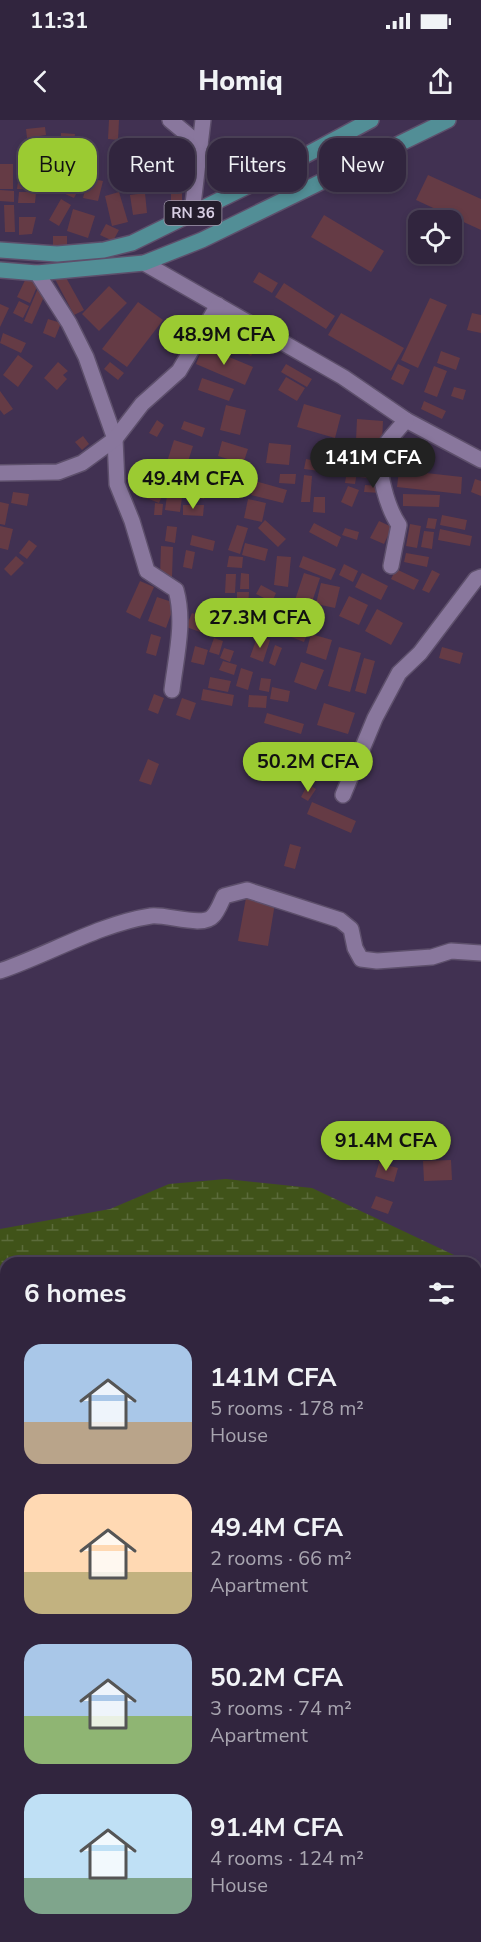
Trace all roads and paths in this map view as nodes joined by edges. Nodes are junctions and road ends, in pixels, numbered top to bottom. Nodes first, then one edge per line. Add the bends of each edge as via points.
1 (170, 120) edge
2 (203, 120) edge
3 (370, 120) edge
4 (448, 120) edge
5 (200, 145) junction
6 (192, 213) junction
7 (0, 250) edge
8 (144, 263) junction
9 (0, 270) edge
10 (37, 273) junction
11 (218, 305) junction
12 (406, 420) junction
13 (115, 439) junction
14 (481, 460) edge
15 (0, 473) edge
16 (391, 566) dead end
17 (481, 577) edge
18 (172, 690) dead end
19 (343, 795) dead end
20 (481, 953) edge
21 (0, 971) edge

1 - 5 street
2 - 5 street
3 - 6 main road, RN 36
4 - 8 main road, RN 36 via 202,240
5 - 6 street
6 - 7 main road, RN 36 via 132,243 104,250 57,254
8 - 10 main road, RN 36
8 - 11 street
9 - 10 main road, RN 36
10 - 13 street via 86,357
11 - 12 street via 343,377
11 - 13 street via 179,371 142,404
12 - 14 street
12 - 16 street via 382,450 386,498 399,525
13 - 15 street via 82,463 58,472
13 - 18 street via 117,484 147,572 176,590 180,603
17 - 19 street via 399,673 375,718
20 - 21 street via 451,951 432,957 361,959 351,929 340,920 247,890 224,896 213,916 205,921 154,916 118,923

